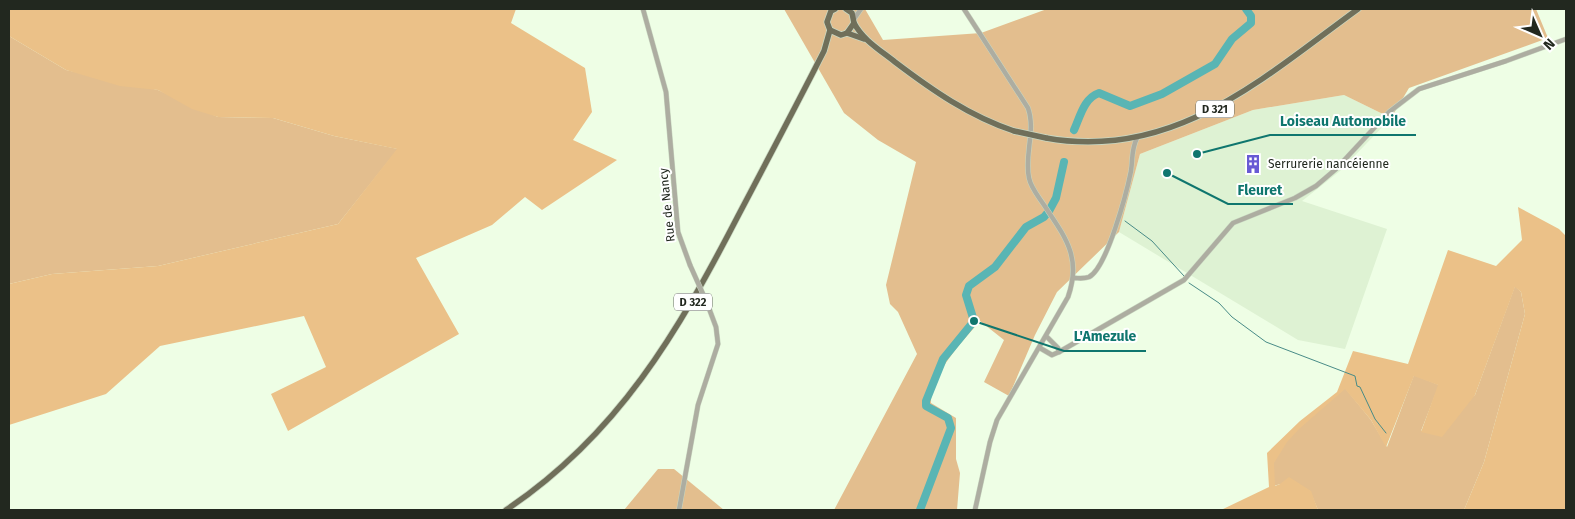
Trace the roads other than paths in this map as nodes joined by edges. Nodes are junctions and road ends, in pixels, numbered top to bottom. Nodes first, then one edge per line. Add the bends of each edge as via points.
1 (642, 9) edge
2 (846, 9) edge
3 (856, 9) edge
4 (861, 9) edge
5 (964, 9) edge
6 (1358, 9) edge
7 (832, 10) edge
8 (854, 21) junction
9 (830, 30) junction
10 (844, 34) junction
11 (1566, 38) edge
12 (868, 41) junction
13 (824, 51) junction
14 (1137, 138) junction
15 (1074, 278) junction
16 (1046, 337) junction
17 (1040, 348) junction
18 (1059, 352) junction
19 (506, 510) edge
20 (679, 510) edge
21 (975, 510) edge

1 - 20 street, Rue de Nancy, bridge via 666,92 678,232 716,327 718,344 697,411
2 - 3 street
2 - 8 main road
4 - 8 street
5 - 15 street via 1028,108 1031,119 1027,168 1030,180 1072,253
6 - 14 main road, D 321 via 1224,104 1177,127
7 - 9 main road via 827,22
8 - 10 main road
8 - 12 main road, D 321
9 - 10 main road
9 - 13 main road, D 322
10 - 12 main road, D 321
10 - 13 main road, D 322 via 831,41
11 - 18 street via 1419,88 1389,112 1316,186 1233,223 1184,280
12 - 14 main road, D 321, bridge via 968,112 1014,131 1091,143
13 - 19 main road, D 322 via 696,297 661,354 622,405 578,453 530,495
14 - 15 street via 1131,149 1131,173 1111,242 1102,261 1088,278
15 - 16 street via 1068,297
16 - 17 street
16 - 18 street
17 - 18 street via 1052,355
17 - 21 street via 997,420

